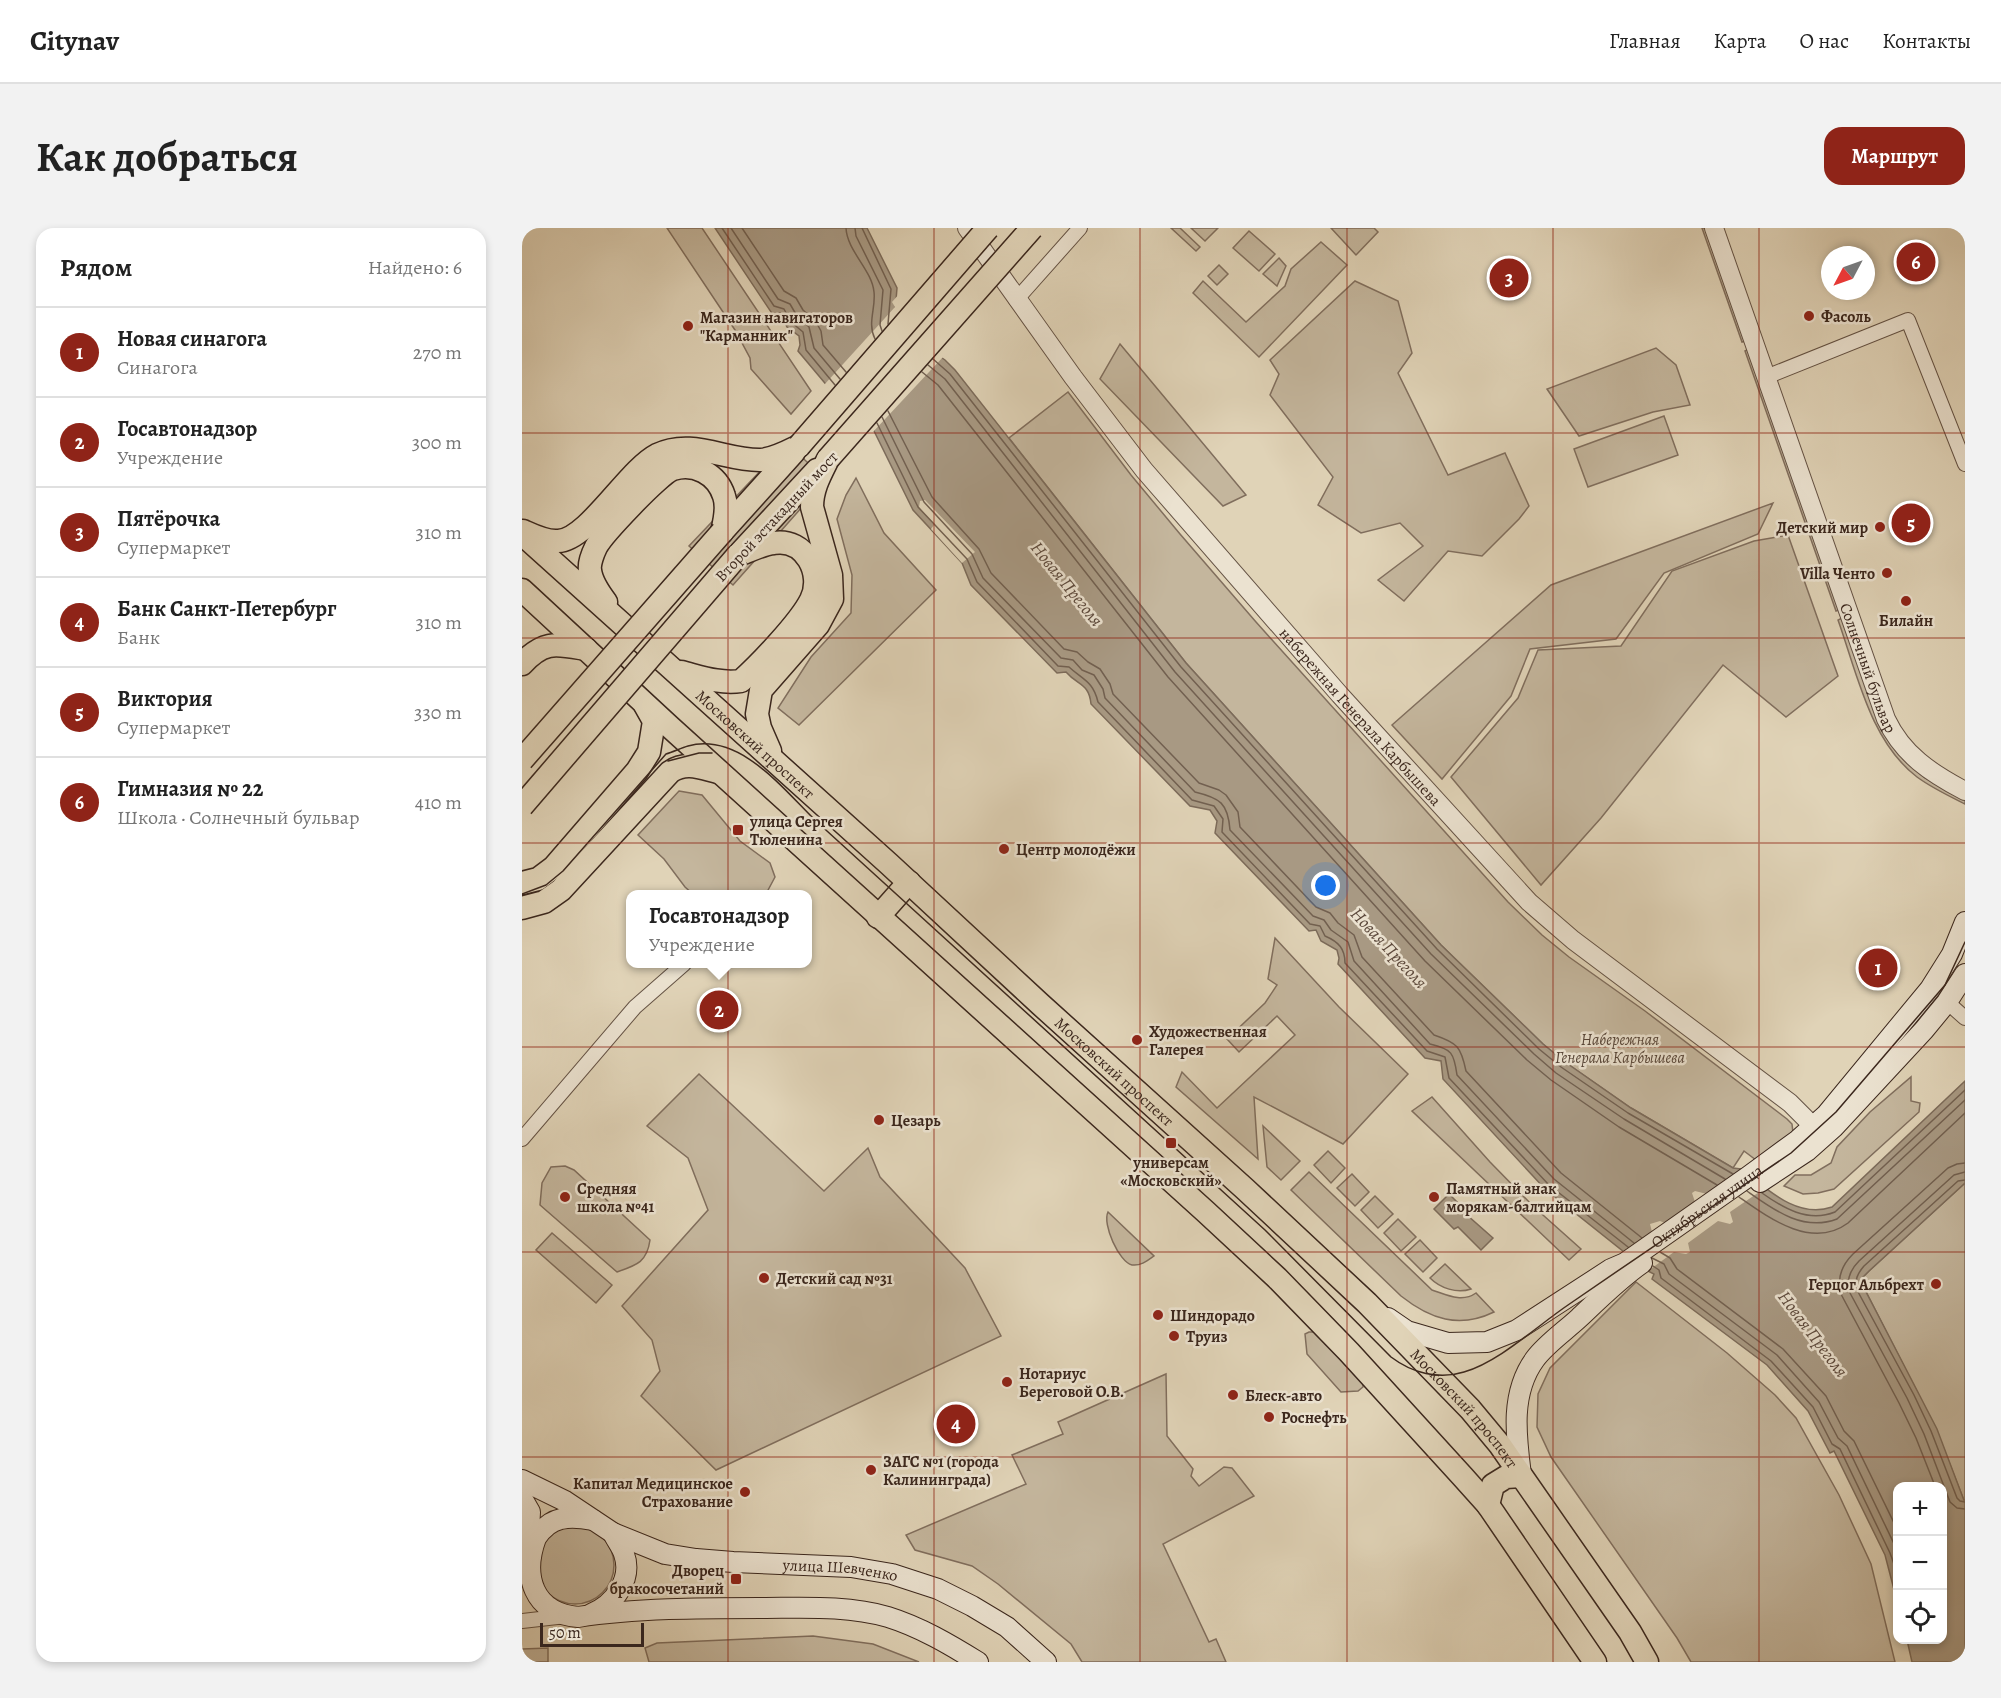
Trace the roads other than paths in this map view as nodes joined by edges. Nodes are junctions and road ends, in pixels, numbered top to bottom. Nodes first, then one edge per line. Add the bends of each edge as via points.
1 (967, 228) edge
2 (988, 228) edge
3 (1032, 228) edge
4 (1080, 228) edge
5 (1714, 228) edge
6 (1016, 300) junction
7 (1766, 377) junction
8 (799, 446) junction
9 (828, 459) junction
10 (1965, 464) edge
11 (616, 509) junction
12 (522, 532) edge
13 (722, 532) junction
14 (738, 555) junction
15 (522, 590) edge
16 (619, 621) junction
17 (799, 632) junction
18 (586, 649) junction
19 (522, 664) edge
20 (676, 671) junction
21 (645, 705) junction
22 (522, 760) edge
23 (775, 761) junction
24 (720, 772) junction
25 (1965, 791) edge
26 (522, 806) edge
27 (909, 882) junction
28 (522, 884) edge
29 (522, 908) edge
30 (878, 917) junction
31 (1965, 922) edge
32 (678, 968) edge
33 (1965, 974) edge
34 (1947, 1002) junction
35 (1965, 1018) edge
36 (1819, 1132) junction
37 (522, 1138) edge
38 (1629, 1266) junction
39 (1367, 1303) junction
40 (1521, 1476) junction
41 (522, 1480) edge
42 (522, 1498) edge
43 (1488, 1505) junction
44 (594, 1520) junction
45 (613, 1533) junction
46 (525, 1558) edge
47 (589, 1615) junction
48 (566, 1616) junction
49 (522, 1621) edge
50 (978, 1662) edge
51 (1046, 1662) edge
52 (1595, 1662) edge
53 (1647, 1662) edge

1 - 6 street, набережная Генерала Карбышева
2 - 8 main road, Второй эстакадный мост, bridge
3 - 9 main road, Второй эстакадный мост, bridge
4 - 6 street
5 - 7 street, Солнечный бульвар
6 - 36 street, набережная Генерала Карбышева via 1144,470 1340,695 1529,902 1573,940 1790,1103
7 - 10 street via 1908,320
7 - 25 street, Солнечный бульвар via 1888,724 1922,766
8 - 11 main road via 762,460 697,449 667,451 644,465
8 - 13 main road, Второй эстакадный мост
9 - 14 main road, Второй эстакадный мост
9 - 17 main road via 812,496 812,507 831,575 832,599 819,625
11 - 12 main road via 558,541
11 - 13 main road via 670,470 698,469 714,479 725,497
11 - 16 main road via 596,546 590,570
12 - 16 main road, Московский проспект
13 - 22 main road, Второй эстакадный мост, bridge
14 - 17 main road via 784,543 807,557 814,568 815,585
14 - 26 main road, Второй эстакадный мост, bridge
15 - 18 main road
16 - 20 main road, Московский проспект
17 - 20 main road via 741,681 708,679
17 - 23 main road via 761,690 757,704 760,728
18 - 19 main road via 546,645
18 - 21 main road
20 - 23 main road, Московский проспект
21 - 24 main road
21 - 28 main road via 654,721 649,752 637,771 554,867 538,879
23 - 27 main road, Московский проспект
24 - 29 main road via 695,766 670,772 561,890 543,902
24 - 30 main road
27 - 30 main road
27 - 39 main road, Московский проспект
30 - 43 main road via 1277,1278
31 - 36 main road, Октябрьская улица via 1952,954 1930,989 1826,1115
32 - 37 street via 635,1007
33 - 34 main road, Октябрьская улица
34 - 35 street
34 - 36 main road, Октябрьская улица via 1904,1053
36 - 38 main road, Октябрьская улица
38 - 39 main road, Октябрьская улица via 1611,1269 1517,1330 1487,1342 1448,1343 1407,1331
38 - 40 main road, Октябрьская улица via 1536,1358 1524,1378 1517,1401 1515,1434
39 - 40 main road, Московский проспект via 1470,1408
40 - 43 main road via 1506,1477 1493,1485
40 - 53 main road, Московский проспект
41 - 44 main road, улица Шевченко
42 - 46 main road via 530,1512
43 - 52 main road
44 - 45 main road, улица Шевченко
44 - 46 main road via 578,1517 555,1521 541,1530
45 - 47 main road via 624,1554 623,1584 610,1604
45 - 51 main road, улица Шевченко via 665,1554 696,1559 852,1567 892,1574 938,1589 972,1606 1007,1628
46 - 48 main road via 526,1574 535,1595 552,1611
47 - 48 main road
47 - 50 main road via 724,1608 846,1609 887,1617 922,1631
48 - 49 street

